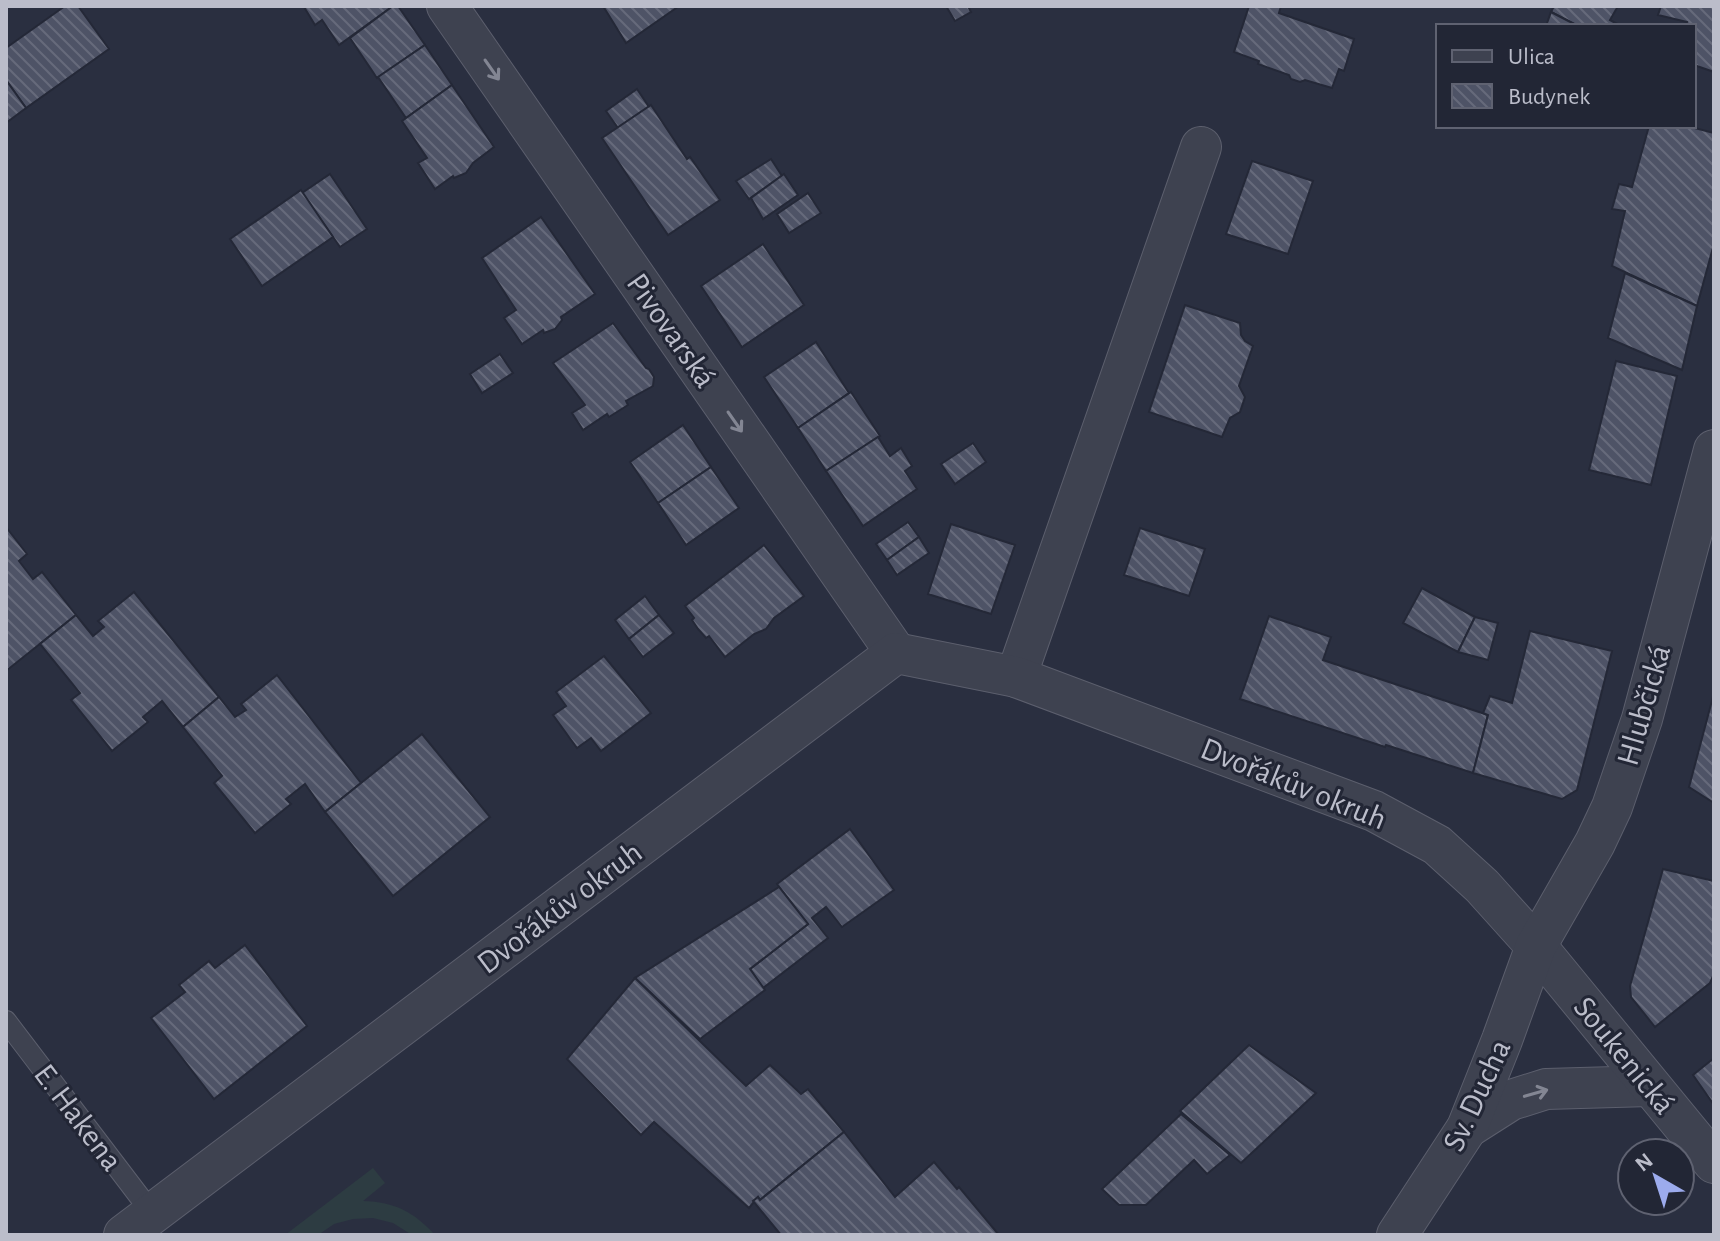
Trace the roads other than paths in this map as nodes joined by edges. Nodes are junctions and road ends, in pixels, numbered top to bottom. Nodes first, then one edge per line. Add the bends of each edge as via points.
1 (447, 6) edge
2 (1201, 147) dead end
3 (1714, 450) edge
4 (896, 653) junction
5 (1016, 677) junction
6 (1536, 946) junction
7 (6, 1021) edge
8 (1650, 1086) junction
9 (1467, 1128) junction
10 (1714, 1163) edge
11 (138, 1224) edge
12 (1397, 1235) edge

1 -> 4 street, Pivovarská
2 - 5 street
3 - 6 street, Hlubčická via 1642,719 1612,807
4 - 5 street, Dvořákův okruh
4 - 11 street, Dvořákův okruh
5 - 6 street, Dvořákův okruh via 1374,811 1437,845
6 - 8 street, Soukenická
6 - 9 street, Sv. Ducha
7 - 11 lane, E. Hakena
9 -> 8 street via 1511,1100 1546,1089
8 - 10 street, Soukenická
9 - 12 street, Sv. Ducha

